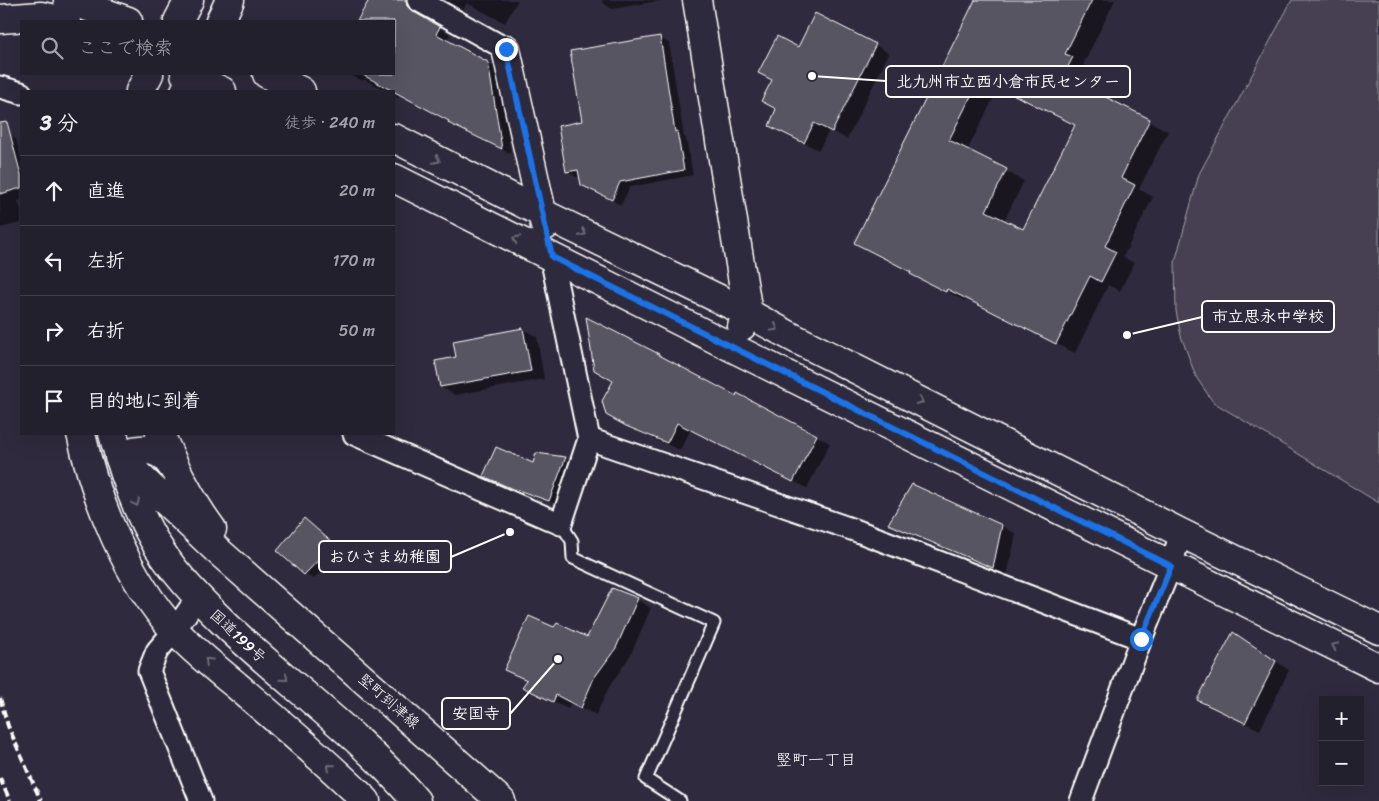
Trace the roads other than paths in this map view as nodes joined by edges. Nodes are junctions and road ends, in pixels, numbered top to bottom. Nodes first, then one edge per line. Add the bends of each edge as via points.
1 (68, 0) edge
2 (189, 0) edge
3 (230, 0) edge
4 (418, 0) edge
5 (697, 0) edge
6 (0, 19) edge
7 (61, 20) edge
8 (125, 20) edge
9 (179, 20) edge
10 (220, 20) edge
11 (506, 49) joint
12 (149, 75) edge
13 (269, 75) edge
14 (189, 79) edge
15 (0, 87) edge
16 (141, 90) edge
17 (219, 90) edge
18 (299, 90) edge
19 (20, 93) edge
20 (395, 139) edge
21 (395, 178) edge
22 (542, 213) junction
23 (552, 257) junction
24 (748, 313) junction
25 (732, 348) junction
26 (81, 435) edge
27 (101, 435) edge
28 (160, 435) edge
29 (356, 435) edge
30 (589, 439) junction
31 (116, 445) edge
32 (178, 475) junction
33 (104, 510) junction
34 (561, 524) junction
35 (1182, 533) junction
36 (1171, 566) junction
37 (197, 598) junction
38 (276, 602) junction
39 (175, 630) junction
40 (1379, 630) edge
41 (1141, 639) junction
42 (1379, 668) edge
43 (200, 801) edge
44 (366, 801) edge
45 (416, 801) edge
46 (501, 801) edge
47 (680, 801) edge
48 (1081, 801) edge

1 - 8 main road
2 - 9 main road
3 - 10 main road
4 - 11 street
5 - 24 main road
6 - 7 main road via 41,16
11 - 22 main road
12 - 16 main road
13 - 18 main road
14 - 17 main road
15 - 19 street
20 -> 22 main road
23 -> 21 main road
22 - 23 main road
22 -> 24 main road
23 - 25 main road
23 - 30 street
24 - 25 main road
24 -> 35 main road
25 - 36 main road
26 - 33 main road
27 - 31 main road, 堅町到津線
28 - 32 main road, 堅町到津線
29 - 34 street
30 - 34 street
30 - 41 street via 860,532
31 - 32 main road via 130,451 161,454
31 - 33 main road via 103,486
31 -> 37 main road, 国道199号 via 132,495 150,534
31 - 38 main road, 堅町到津線 via 217,550
32 - 38 main road, 堅町到津線 via 223,544
33 - 39 main road via 151,600
34 - 47 lane via 572,541 574,558 714,623 646,779
35 - 36 street
35 - 40 main road
36 - 41 street
42 -> 36 main road
37 - 39 street
37 -> 45 main road, 国道199号 via 370,752
38 - 46 main road, 堅町到津線
39 - 43 street via 157,651 149,671
44 -> 39 main road
41 - 48 street

